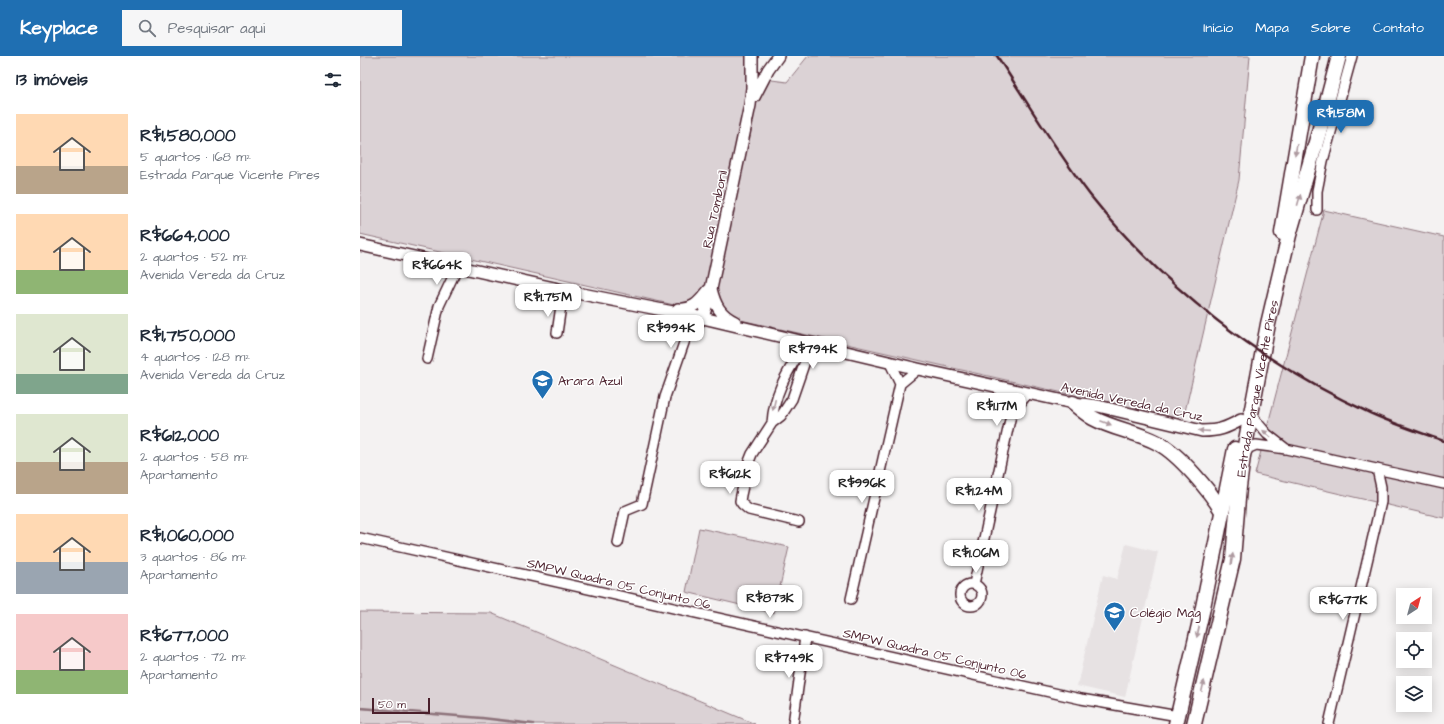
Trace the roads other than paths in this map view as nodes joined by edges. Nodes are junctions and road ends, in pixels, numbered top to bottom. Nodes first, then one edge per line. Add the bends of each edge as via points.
1 (752, 56) edge
2 (778, 56) edge
3 (1334, 56) edge
4 (1339, 56) edge
5 (1352, 56) edge
6 (1312, 60) edge
7 (1331, 86) junction
8 (750, 105) junction
9 (1317, 210) dead end
10 (360, 245) edge
11 (458, 266) junction
12 (553, 287) junction
13 (711, 288) junction
14 (572, 292) junction
15 (641, 305) junction
16 (561, 306) junction
17 (678, 313) junction
18 (703, 318) junction
19 (753, 329) junction
20 (557, 333) dead end
21 (685, 340) junction
22 (808, 343) junction
23 (427, 359) dead end
24 (890, 363) junction
25 (918, 369) junction
26 (900, 384) junction
27 (997, 386) junction
28 (1028, 393) junction
29 (1073, 403) junction
30 (1011, 415) junction
31 (1246, 418) junction
32 (772, 423) junction
33 (1286, 449) junction
34 (1242, 456) junction
35 (1377, 469) junction
36 (1444, 484) edge
37 (1222, 511) junction
38 (799, 522) dead end
39 (360, 538) edge
40 (618, 543) dead end
41 (974, 584) junction
42 (851, 599) dead end
43 (805, 637) junction
44 (1177, 720) edge
45 (793, 724) edge
46 (1194, 724) edge
47 (1329, 724) edge

1 - 8 street, Rua Tomboril via 753,83
2 - 8 street, Rua Tomboril
3 - 7 main road via 1329,79
4 - 7 main road, Estrada Parque Vicente Pires
5 - 9 street via 1323,161 1317,191
6 -> 31 main road, Estrada Parque Vicente Pires via 1281,236 1259,328
31 -> 7 main road, Estrada Parque Vicente Pires via 1289,235
8 - 13 street, Rua Tomboril
10 - 11 street, Avenida Vereda da Cruz
11 - 12 street, Avenida Vereda da Cruz
11 - 23 street via 439,306
12 - 14 street, Avenida Vereda da Cruz
12 - 16 street
13 - 15 street via 689,309
13 - 18 street, Rua Tomboril
13 - 19 street via 714,301 723,315
14 - 15 street, Avenida Vereda da Cruz
14 - 16 street
15 - 17 street, Avenida Vereda da Cruz
16 - 20 street
17 - 18 street, Avenida Vereda da Cruz
17 - 21 street
18 - 19 street, Avenida Vereda da Cruz
18 - 21 street
19 - 22 street, Avenida Vereda da Cruz
21 - 40 street via 665,397 642,504 625,511
22 - 24 street, Avenida Vereda da Cruz
22 -> 32 street via 779,388
22 - 32 street via 792,399 781,416
24 - 25 street, Avenida Vereda da Cruz
24 - 26 street
25 - 26 street
25 - 27 street, Avenida Vereda da Cruz
26 - 42 street
27 - 28 street, Avenida Vereda da Cruz
27 - 30 street
28 - 29 street, Avenida Vereda da Cruz
28 - 30 street
31 -> 29 street, Avenida Vereda da Cruz via 1223,430 1202,431 1098,406
29 -> 37 main road via 1093,418 1160,444 1187,467 1213,496
30 - 41 street
33 -> 31 street
31 - 34 main road, Estrada Parque Vicente Pires
31 - 37 main road, Estrada Parque Vicente Pires
32 - 38 street via 752,454 740,501 749,510
33 - 34 street via 1256,445
33 - 35 street
46 -> 34 main road, Estrada Parque Vicente Pires via 1233,559
35 - 36 street
35 - 47 street via 1381,502
37 -> 44 main road, Estrada Parque Vicente Pires
39 - 43 street, SMPW Quadra 05 Conjunto 06
41 - 41 street via 982,591 982,598 979,604 968,608 961,600 960,593 967,585
43 - 44 street, SMPW Quadra 05 Conjunto 06
43 - 45 street

